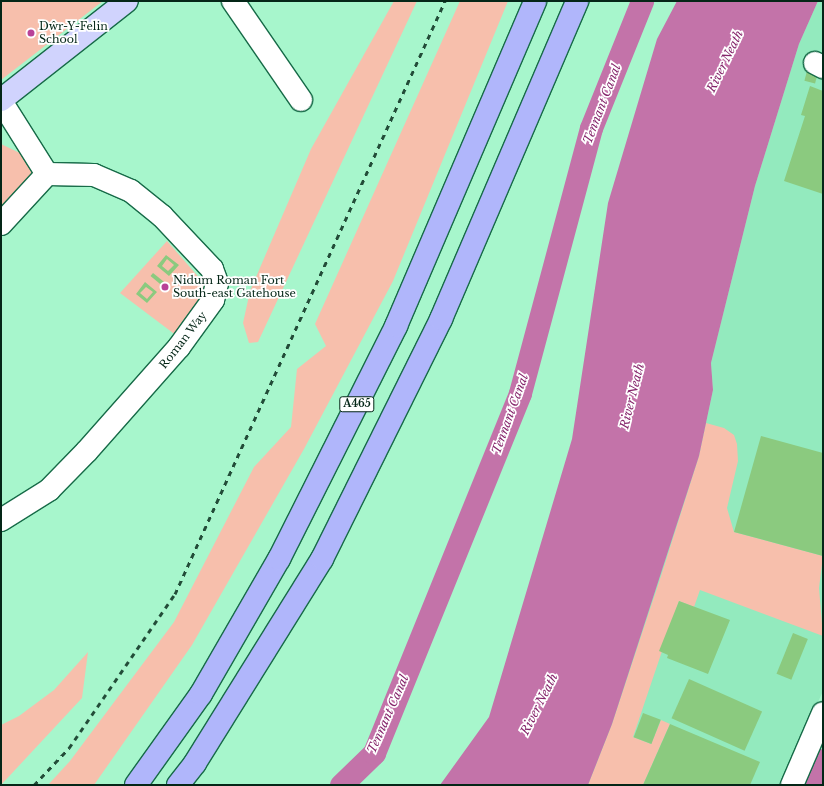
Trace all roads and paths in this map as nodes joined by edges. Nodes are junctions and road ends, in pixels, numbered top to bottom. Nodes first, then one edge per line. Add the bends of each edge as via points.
1 (127, 1) edge
2 (233, 1) edge
3 (535, 1) edge
4 (577, 1) edge
5 (301, 100) dead end
6 (1, 101) edge
7 (47, 174) junction
8 (1, 224) edge
9 (1, 520) edge
10 (823, 713) edge
11 (136, 785) edge
12 (178, 785) edge
13 (792, 785) edge

1 - 6 main road
2 - 5 street
3 - 11 highway, A465 via 396,326 279,559 201,694
4 - 12 highway via 441,319 322,559 195,763
6 - 7 street
7 - 8 street
7 - 9 street, Roman Way via 94,175 131,191 162,216 212,269 217,283 213,300 179,347 92,445 49,490
10 - 13 street

